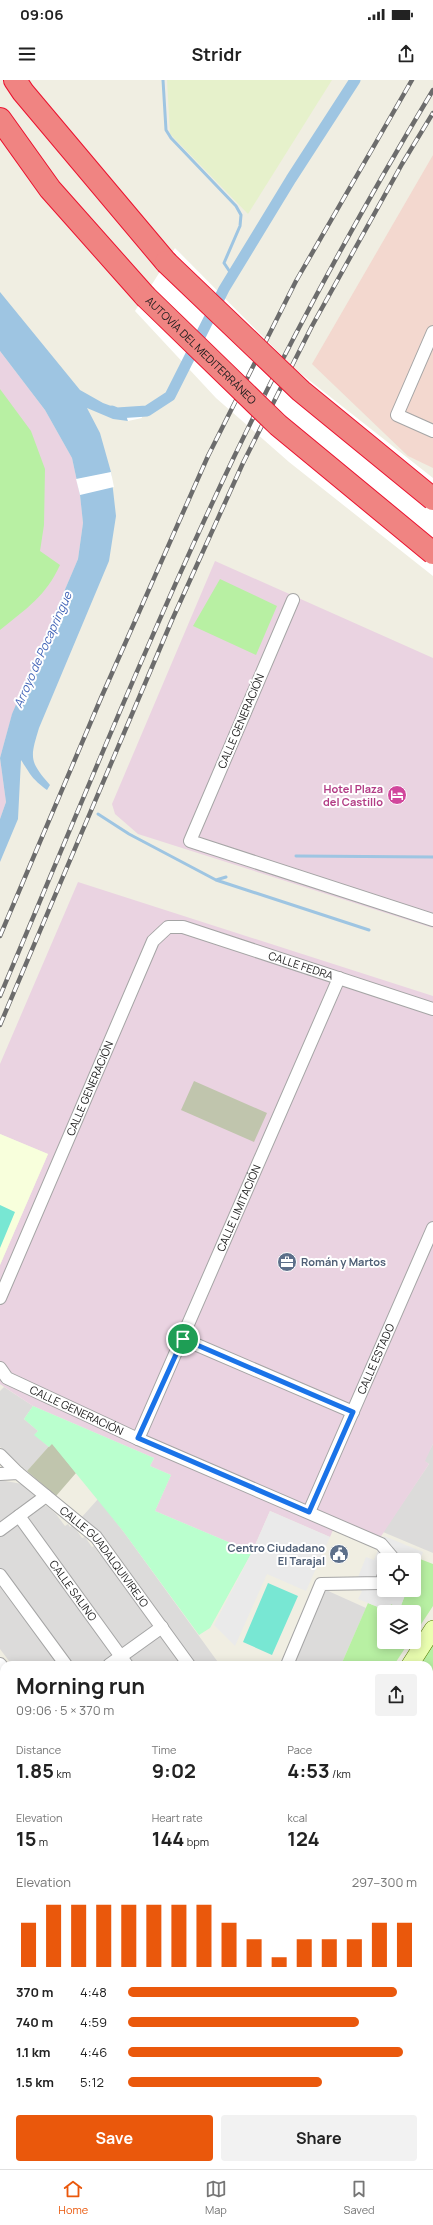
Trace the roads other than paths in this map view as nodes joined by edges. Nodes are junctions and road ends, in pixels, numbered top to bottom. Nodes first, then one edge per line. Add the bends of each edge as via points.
1 (16, 80) edge
2 (0, 119) edge
3 (433, 332) edge
4 (433, 431) edge
5 (433, 499) edge
6 (433, 553) edge
7 (293, 600) dead end
8 (433, 920) edge
9 (168, 927) joint
10 (339, 978) junction
11 (431, 1004) edge
12 (433, 1228) edge
13 (0, 1298) edge
14 (183, 1339) junction
15 (2, 1377) edge
16 (353, 1412) junction
17 (138, 1438) junction
18 (0, 1455) edge
19 (18, 1473) junction
20 (0, 1474) edge
21 (46, 1496) junction
22 (309, 1512) junction
23 (19, 1516) junction
24 (0, 1530) edge
25 (389, 1553) edge
26 (0, 1575) edge
27 (377, 1579) edge
28 (162, 1627) junction
29 (433, 1629) edge
30 (63, 1661) edge
31 (124, 1661) edge
32 (186, 1661) edge
33 (289, 1661) edge
34 (413, 1661) edge

1 - 5 highway, bridge via 23,92 166,262 301,391
2 - 6 highway, AUTOVÍA DEL MEDITERRÁNEO, bridge via 50,189 145,296 278,425
3 - 4 street via 397,415
7 - 8 street, CALLE GENERACIÓN via 190,841
9 - 10 street, CALLE FEDRA via 183,927
9 - 13 street, CALLE GENERACIÓN via 153,941
10 - 11 street, CALLE FEDRA
10 - 14 street, CALLE LIMITACIÓN
12 - 16 street, CALLE ESTADO
14 - 16 street
14 - 17 street, CALLE LIMITACIÓN
15 - 17 street, CALLE GENERACIÓN
16 - 22 street, CALLE ESTADO
17 - 22 street, CALLE GENERACIÓN
18 - 19 street, CALLE GUADALQUIVIREJO
19 - 20 street
19 - 21 street, CALLE GUADALQUIVIREJO
21 - 23 street
21 - 28 street, CALLE GUADALQUIVIREJO via 96,1537
22 - 25 street, CALLE GENERACIÓN via 382,1544
23 - 24 street
23 - 31 street, CALLE SALINO
26 - 30 street
27 - 33 street via 321,1584
28 - 31 street
28 - 32 street, CALLE GUADALQUIVIREJO
29 - 34 main road

